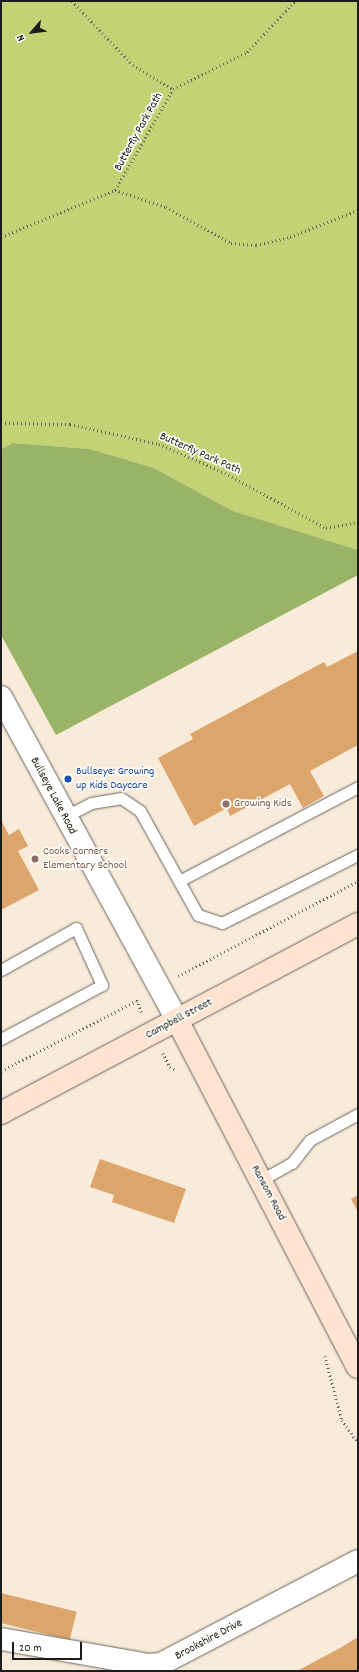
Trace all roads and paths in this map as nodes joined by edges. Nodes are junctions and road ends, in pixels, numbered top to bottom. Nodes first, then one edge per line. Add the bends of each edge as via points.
1 (72, 1) edge
2 (295, 1) edge
3 (173, 89) junction
4 (115, 190) junction
5 (358, 210) edge
6 (1, 237) edge
7 (1, 423) edge
8 (358, 522) edge
9 (1, 697) edge
10 (358, 787) edge
11 (64, 817) junction
12 (358, 855) edge
13 (181, 884) junction
14 (358, 924) edge
15 (1, 970) edge
16 (177, 1020) junction
17 (1, 1039) edge
18 (1, 1113) edge
19 (358, 1114) edge
20 (261, 1180) junction
21 (358, 1367) edge
22 (358, 1561) edge
23 (1, 1638) edge

1 - 3 path via 133,65
2 - 3 path, Butterfly Park Path via 247,52
3 - 4 path, Butterfly Park Path
4 - 5 path via 166,207 231,243 256,246 290,237
4 - 6 path
7 - 8 path, Butterfly Park Path via 70,424 159,444 225,474 326,528
9 - 11 street, Bullseye Lake Road
10 - 13 lane
11 - 13 lane via 91,803 121,798 140,811
11 - 16 street, Bullseye Lake Road
12 - 13 lane via 222,923 198,915
14 - 16 main road, Campbell Street
15 - 17 lane via 76,928 102,985
16 - 18 main road, Campbell Street
16 - 20 main road, Ransom Road
19 - 20 lane via 310,1140 292,1164
20 - 21 main road, Ransom Road
22 - 23 street, Brookshire Drive via 160,1664 148,1665

